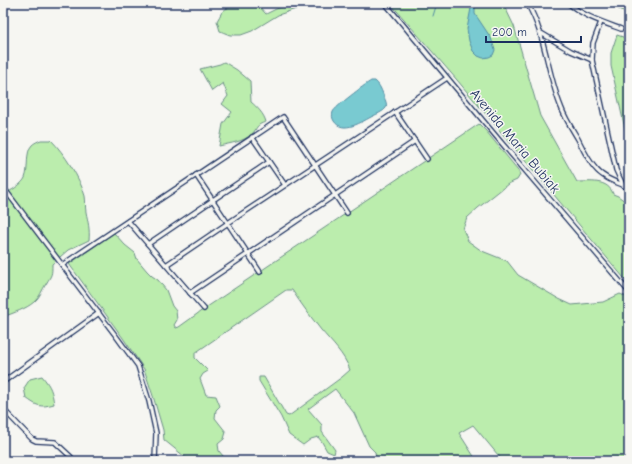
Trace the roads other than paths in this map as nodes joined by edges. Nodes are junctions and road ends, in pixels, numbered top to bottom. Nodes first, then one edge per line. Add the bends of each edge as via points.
1 (385, 3) edge
2 (527, 3) edge
3 (568, 3) edge
4 (601, 22) junction
5 (621, 29) dead end
6 (541, 34) junction
7 (592, 60) junction
8 (447, 78) junction
9 (395, 112) junction
10 (252, 138) junction
11 (415, 141) junction
12 (427, 159) dead end
13 (269, 162) junction
14 (315, 165) junction
15 (196, 175) junction
16 (285, 185) junction
17 (623, 185) junction
18 (3, 188) edge
19 (629, 190) edge
20 (335, 195) junction
21 (213, 200) junction
22 (347, 213) dead end
23 (128, 221) junction
24 (228, 223) junction
25 (148, 244) junction
26 (248, 254) junction
27 (62, 265) junction
28 (166, 265) junction
29 (260, 272) dead end
30 (629, 292) edge
31 (190, 293) junction
32 (204, 309) dead end
33 (99, 312) junction
34 (3, 382) edge
35 (3, 409) edge
36 (72, 461) edge
37 (155, 461) edge

1 - 8 street, Avenida Maria Bubiak
2 - 6 street
3 - 4 street
4 - 5 street
4 - 7 street via 593,42
6 - 7 street
6 - 17 street via 565,117 594,167
7 - 17 street via 616,170
8 - 9 street
8 - 30 street, Avenida Maria Bubiak
9 - 11 street
9 - 14 street
10 - 13 street
10 - 14 street via 283,117
10 - 15 street
11 - 12 street
11 - 20 street
13 - 16 street
13 - 21 street
14 - 16 street
14 - 20 street
15 - 21 street
15 - 23 street
16 - 24 street
17 - 19 street
18 - 27 street
20 - 22 street
20 - 26 street
21 - 24 street
21 - 25 street
23 - 25 street
23 - 27 street
24 - 26 street
24 - 28 street
25 - 28 street
26 - 29 street
26 - 31 street
27 - 33 street
28 - 31 street
31 - 32 street
33 - 34 street
33 - 37 street via 138,366 156,433
35 - 36 street via 32,439 55,442

